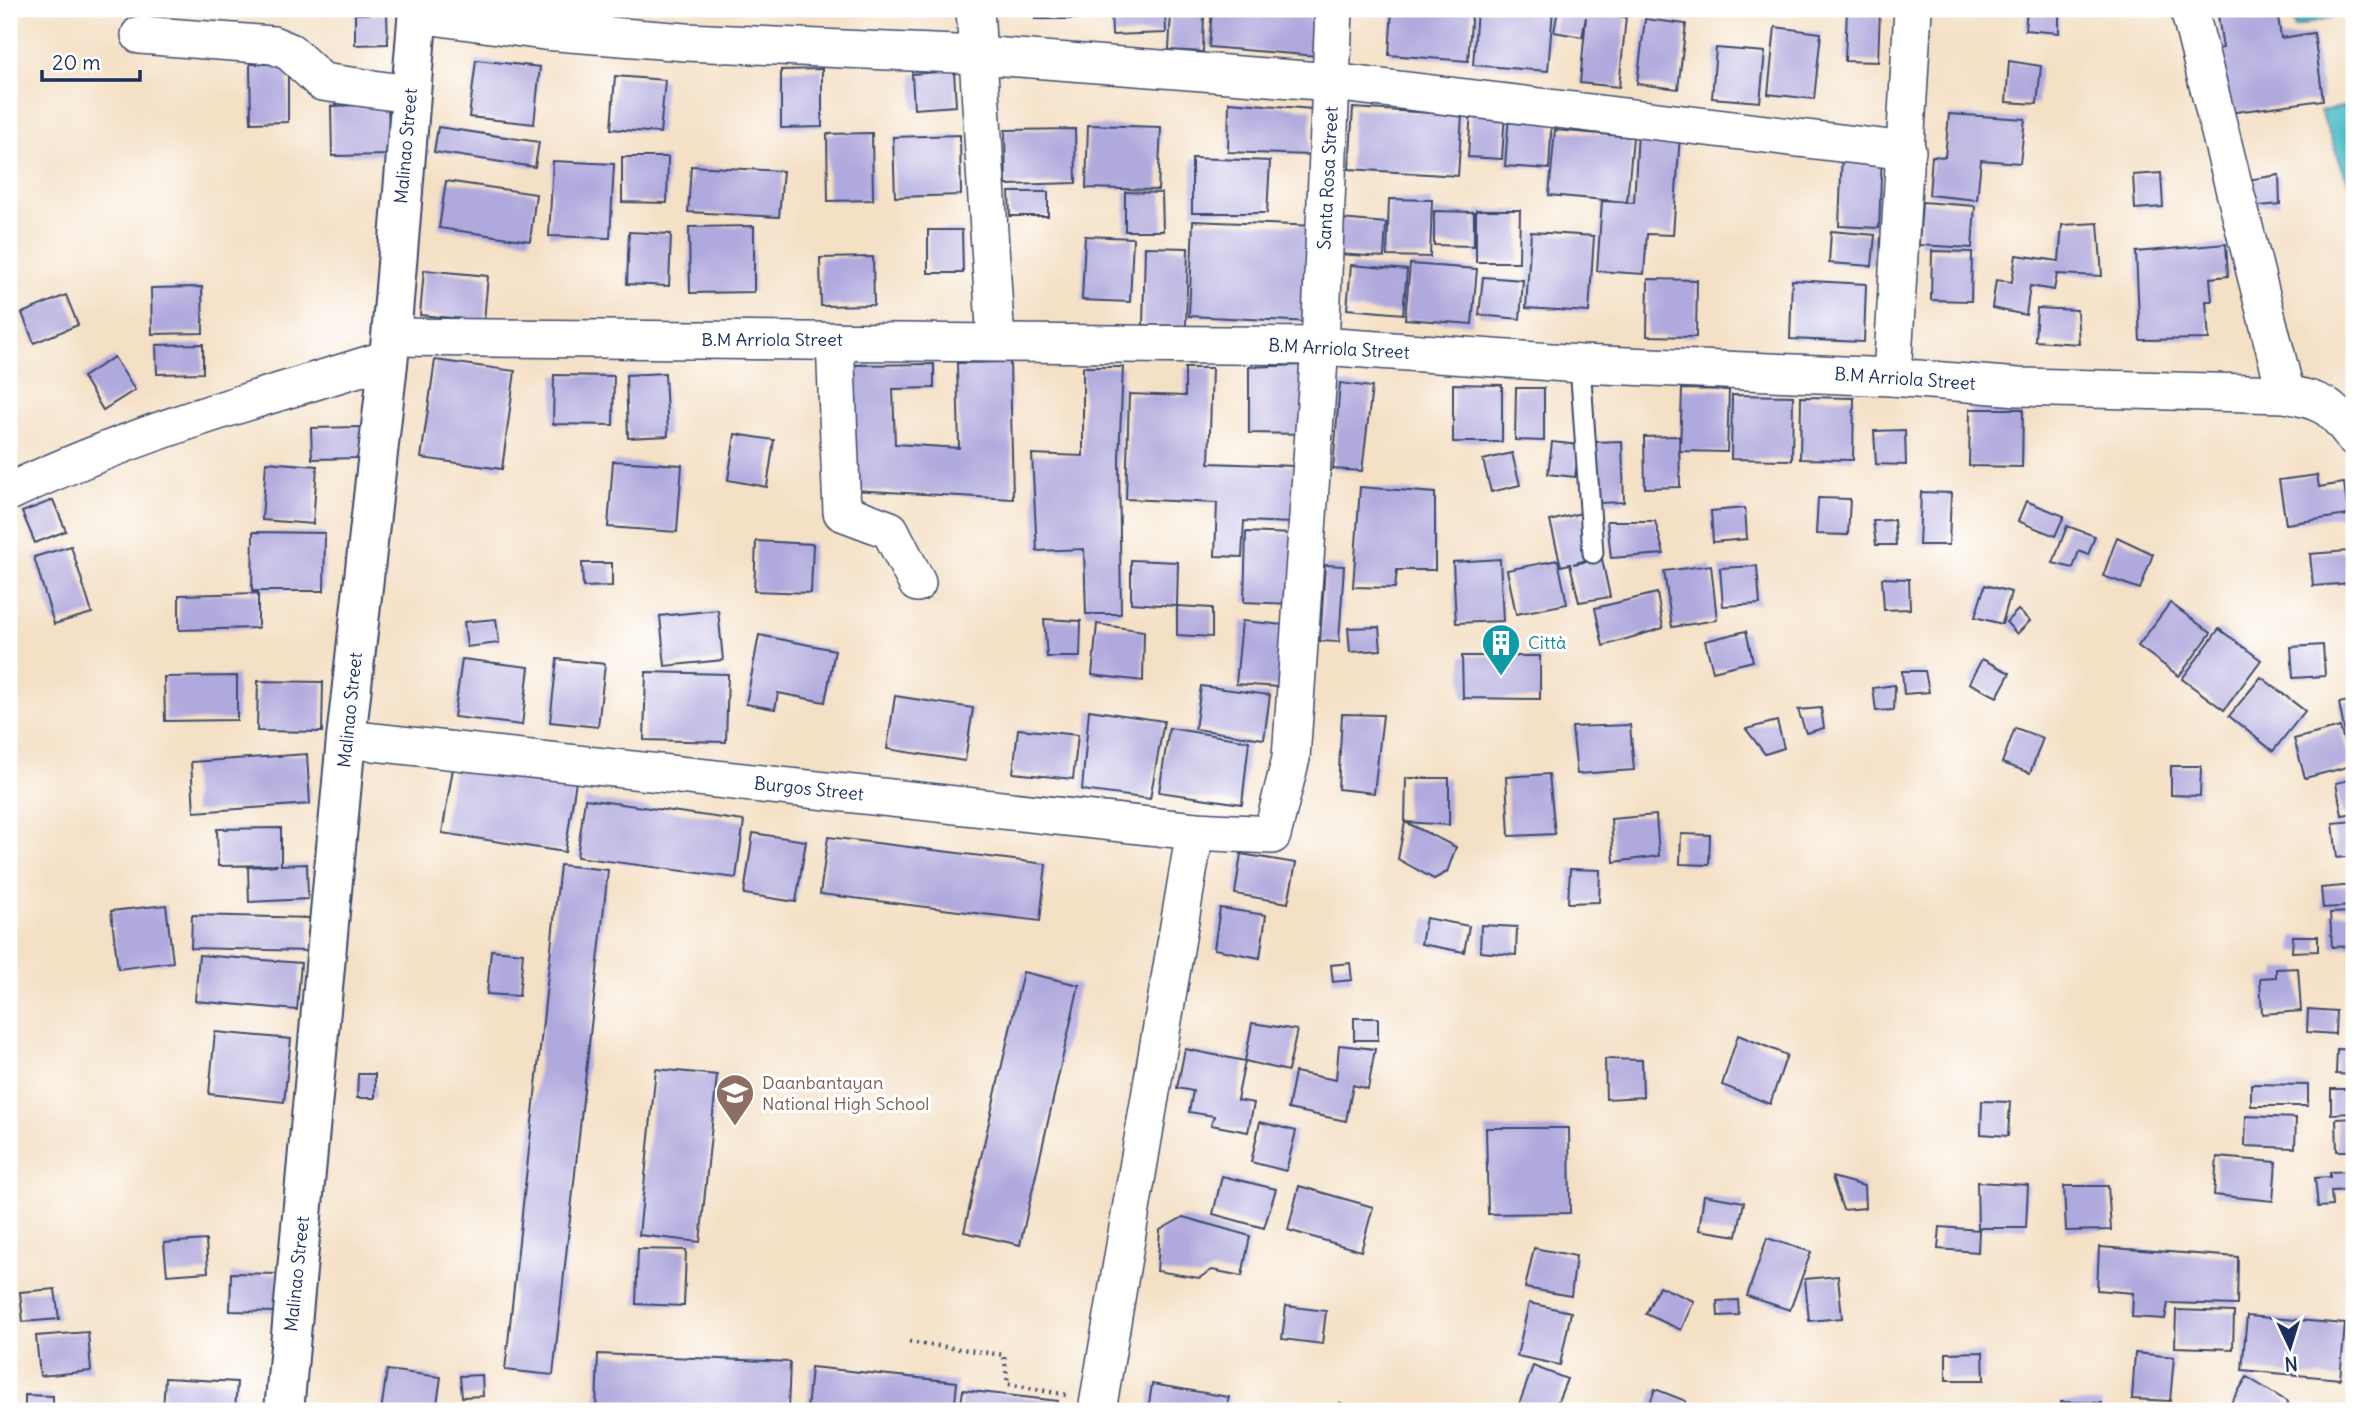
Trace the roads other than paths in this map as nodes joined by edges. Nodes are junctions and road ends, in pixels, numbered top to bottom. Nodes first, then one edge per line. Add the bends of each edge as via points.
1 (975, 9) edge
2 (1334, 9) edge
3 (1913, 9) edge
4 (2189, 9) edge
5 (418, 11) edge
6 (141, 35) dead end
7 (978, 55) junction
8 (1332, 82) junction
9 (409, 94) junction
10 (1907, 151) junction
11 (835, 341) junction
12 (996, 342) junction
13 (1320, 346) junction
14 (389, 348) junction
15 (1580, 364) junction
16 (1892, 377) junction
17 (2286, 394) junction
18 (2354, 437) edge
19 (9, 492) edge
20 (1593, 553) dead end
21 (917, 583) dead end
22 (346, 739) junction
23 (1195, 831) junction
24 (1272, 835) joint
25 (1098, 1406) edge
26 (284, 1411) edge

1 - 7 street
2 - 8 street, Santa Rosa Street
3 - 10 street
4 - 17 street
5 - 7 street via 544,31
5 - 9 main road, Malinao Street
6 - 9 street via 273,45 290,52 322,82
7 - 8 street
7 - 12 street
8 - 10 street
8 - 13 street, Santa Rosa Street
9 - 14 main road, Malinao Street
10 - 16 street
11 - 12 street, B.M Arriola Street
11 - 14 street, B.M Arriola Street
11 - 21 street via 842,512 890,530
12 - 13 street, B.M Arriola Street
13 - 15 street, B.M Arriola Street
13 - 24 street, Santa Rosa Street via 1291,758
14 - 19 street, B.M Arriola Street via 98,452
14 - 22 main road, Malinao Street
15 - 16 street, B.M Arriola Street
15 - 20 lane
16 - 17 street, B.M Arriola Street via 2045,388
17 - 18 street, B.M Arriola Street via 2316,399 2336,412
22 - 23 street, Burgos Street
22 - 26 main road, Malinao Street
23 - 24 street, Burgos Street
23 - 25 street

